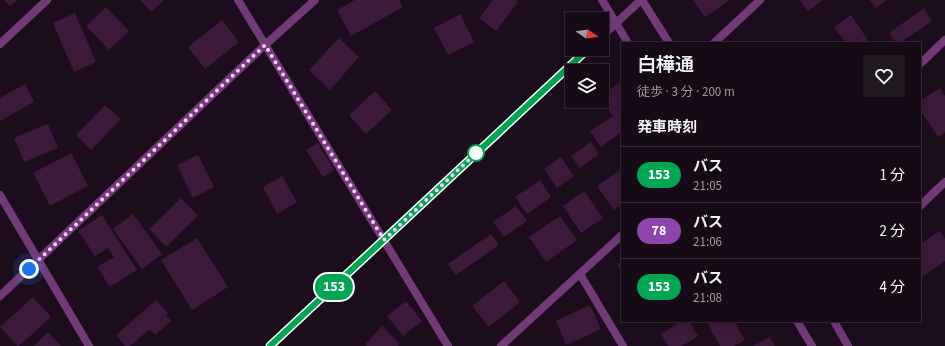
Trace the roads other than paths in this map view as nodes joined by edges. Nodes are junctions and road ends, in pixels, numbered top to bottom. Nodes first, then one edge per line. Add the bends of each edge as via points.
1 (47, 0) edge
2 (238, 0) edge
3 (315, 0) edge
4 (602, 0) edge
5 (641, 0) edge
6 (760, 0) edge
7 (615, 23) junction
8 (609, 29) edge
9 (945, 40) edge
10 (627, 42) edge
11 (668, 42) edge
12 (715, 42) edge
13 (0, 44) edge
14 (265, 45) junction
15 (581, 56) edge
16 (921, 63) edge
17 (945, 182) edge
18 (0, 195) edge
19 (921, 205) edge
20 (621, 236) edge
21 (384, 240) junction
22 (38, 260) junction
23 (580, 274) junction
24 (0, 296) edge
25 (798, 322) edge
26 (835, 322) edge
27 (89, 346) edge
28 (270, 346) edge
29 (448, 346) edge
30 (501, 346) edge
31 (623, 346) edge
32 (812, 346) edge
33 (848, 346) edge

1 - 13 street
2 - 14 street
3 - 14 street
4 - 7 street
5 - 7 street
5 - 11 street
6 - 12 street
7 - 8 street
7 - 10 street
9 - 16 street
14 - 21 street
14 - 22 street
15 - 21 street
17 - 19 street
18 - 22 street
20 - 23 street
21 - 28 street
21 - 29 street
22 - 24 street
22 - 27 street
23 - 30 street
23 - 31 street
25 - 32 street
26 - 33 street

